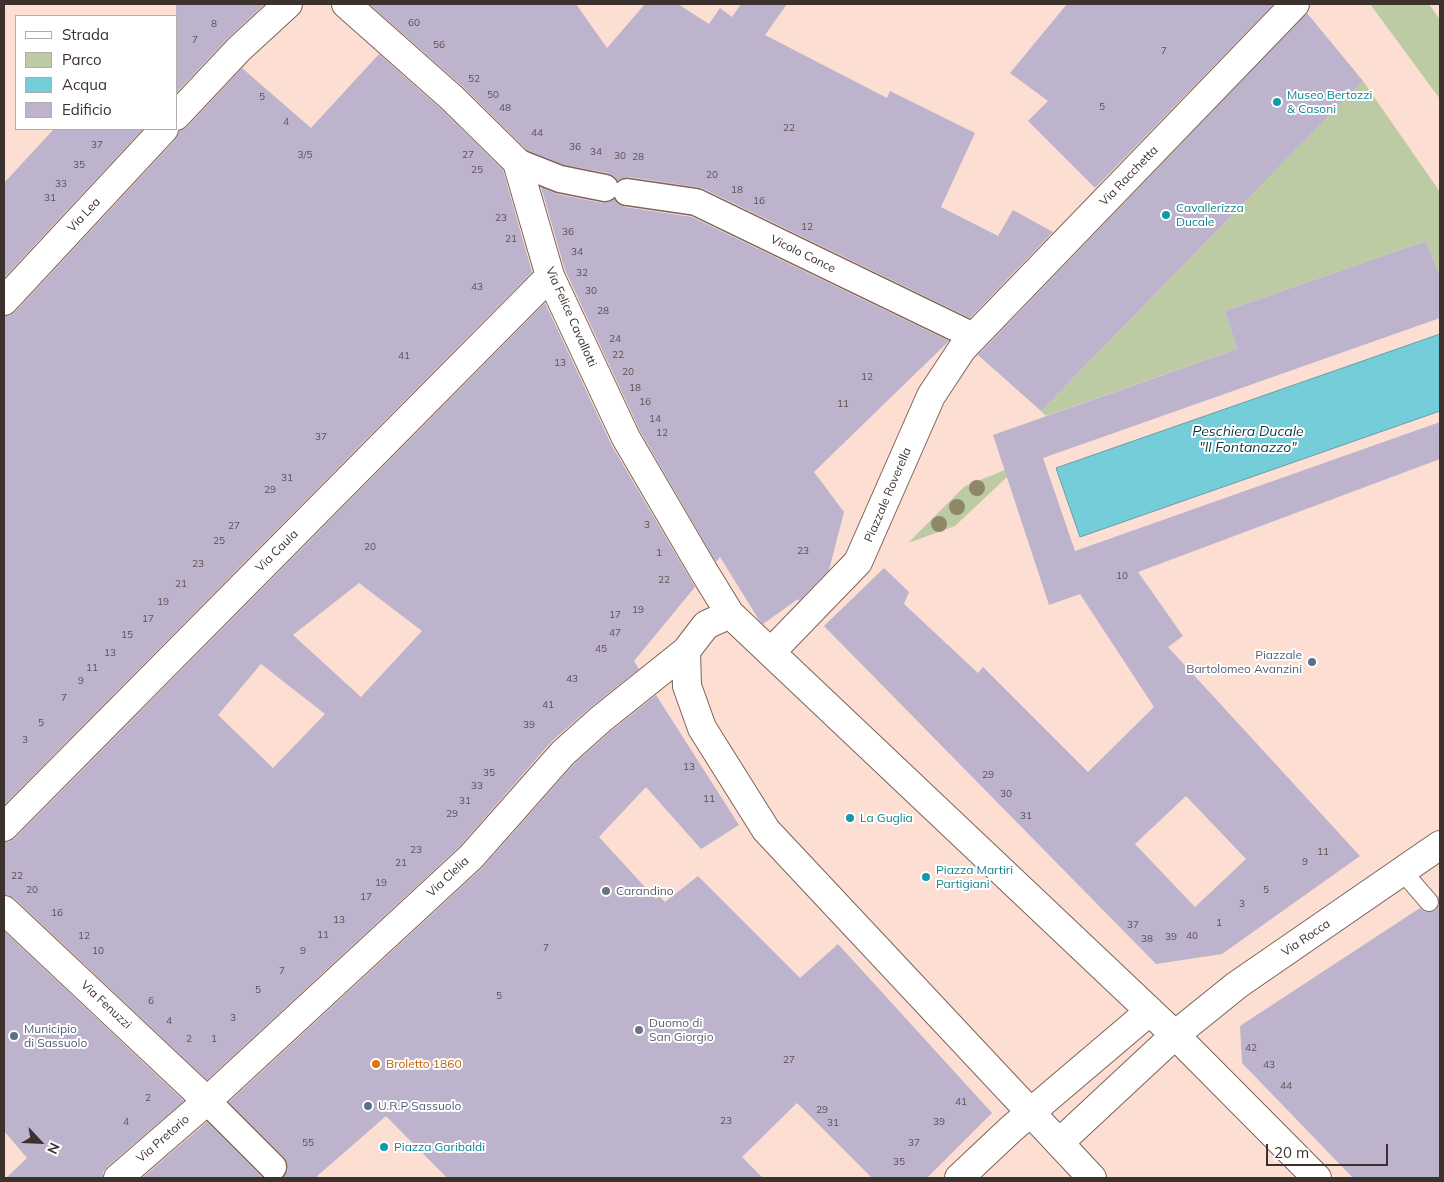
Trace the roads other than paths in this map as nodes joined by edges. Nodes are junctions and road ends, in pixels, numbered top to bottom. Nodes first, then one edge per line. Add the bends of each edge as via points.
1 (288, 4) edge
2 (346, 4) edge
3 (1295, 4) edge
4 (178, 114) edge
5 (163, 130) edge
6 (517, 162) junction
7 (550, 276) junction
8 (4, 301) edge
9 (967, 342) junction
10 (730, 614) junction
11 (686, 651) junction
12 (770, 652) junction
13 (4, 826) edge
14 (1440, 845) edge
15 (1403, 872) junction
16 (1429, 902) dead end
17 (4, 910) edge
18 (1150, 1010) junction
19 (1175, 1035) junction
20 (207, 1101) junction
21 (1030, 1113) junction
22 (1059, 1143) junction
23 (273, 1167) dead end
24 (118, 1178) edge
25 (959, 1178) edge
26 (1092, 1178) edge
27 (1317, 1178) edge

1 - 4 street via 239,49
2 - 6 street, Via Felice Cavallotti via 452,98
3 - 9 street, Via Racchetta
5 - 8 street, Via Lea
6 - 7 street, Via Felice Cavallotti
6 - 9 street, Vicolo Conce via 560,179 696,202
7 - 10 street, Via Felice Cavallotti via 626,438
7 - 13 street, Via Caula
9 - 12 street, Piazzale Roverella via 931,396 858,562 814,620
10 - 11 street via 706,625
10 - 12 street
11 - 20 street, Via Clelia via 601,718 563,753 471,857
11 - 21 street via 687,686 702,728 766,830
12 - 18 street
14 - 15 street, Via Rocca
15 - 16 lane
15 - 19 street, Via Rocca via 1237,985
17 - 20 street, Via Fenuzzi
18 - 19 street
18 - 21 street
19 - 22 street
19 - 27 street
20 - 23 street
20 - 24 street, Via Pretorio
21 - 22 street
21 - 25 street
22 - 26 street

